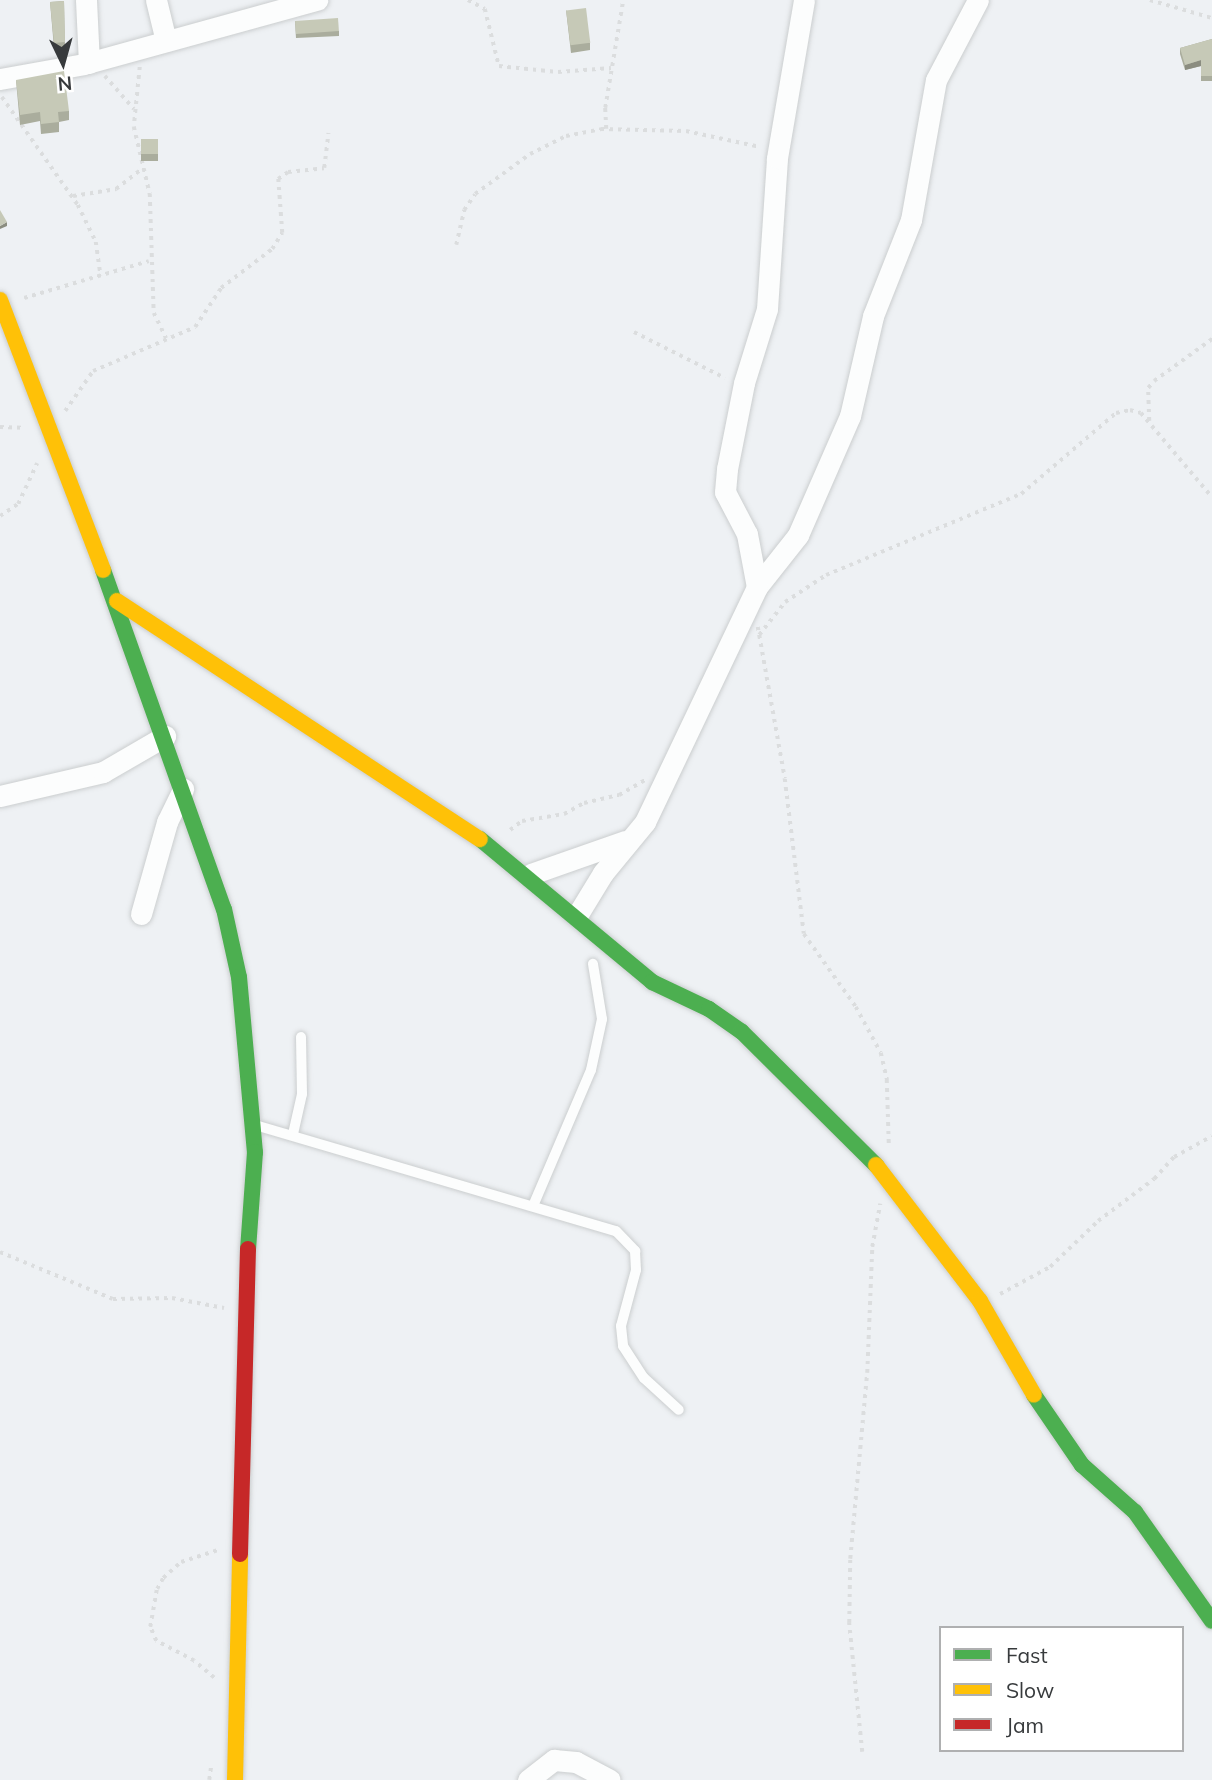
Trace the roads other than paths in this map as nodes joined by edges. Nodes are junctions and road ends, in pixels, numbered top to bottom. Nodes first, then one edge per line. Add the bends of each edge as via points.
1 (86, 0) edge
2 (156, 0) edge
3 (317, 0) edge
4 (804, 0) edge
5 (978, 0) edge
6 (166, 41) junction
7 (92, 62) junction
8 (1, 85) edge
9 (1, 303) edge
10 (754, 594) junction
11 (117, 601) junction
12 (165, 736) junction
13 (183, 789) junction
14 (0, 796) edge
15 (630, 839) junction
16 (531, 874) junction
17 (141, 914) dead end
18 (578, 914) junction
19 (593, 964) dead end
20 (301, 1037) dead end
21 (255, 1125) junction
22 (293, 1134) junction
23 (533, 1206) junction
24 (679, 1410) dead end
25 (1212, 1621) edge
26 (235, 1780) edge
27 (528, 1780) edge
28 (610, 1780) edge

1 - 7 street
2 - 6 street
3 - 6 street
4 - 10 street via 776,171 767,309 744,383 725,492 747,534
5 - 10 street via 936,80 911,220 873,316 850,416 798,535
6 - 7 street
7 - 8 street
9 - 11 street via 49,437
10 - 15 street via 645,822
11 - 12 street
11 - 16 street
12 - 13 street
12 - 14 street via 103,772
13 - 17 street via 167,822
13 - 21 street via 224,909 239,977
15 - 16 street
15 - 18 street
16 - 18 street
18 - 25 street via 652,982 709,1009 742,1032 886,1174 979,1301 1056,1433 1082,1465 1135,1512
19 - 23 lane via 602,1019 592,1070
20 - 22 lane via 302,1094
21 - 22 lane
21 - 26 street
22 - 23 lane
23 - 24 lane via 616,1231 635,1251 636,1270 621,1326 623,1346 644,1378
27 - 28 street via 554,1760 576,1762

